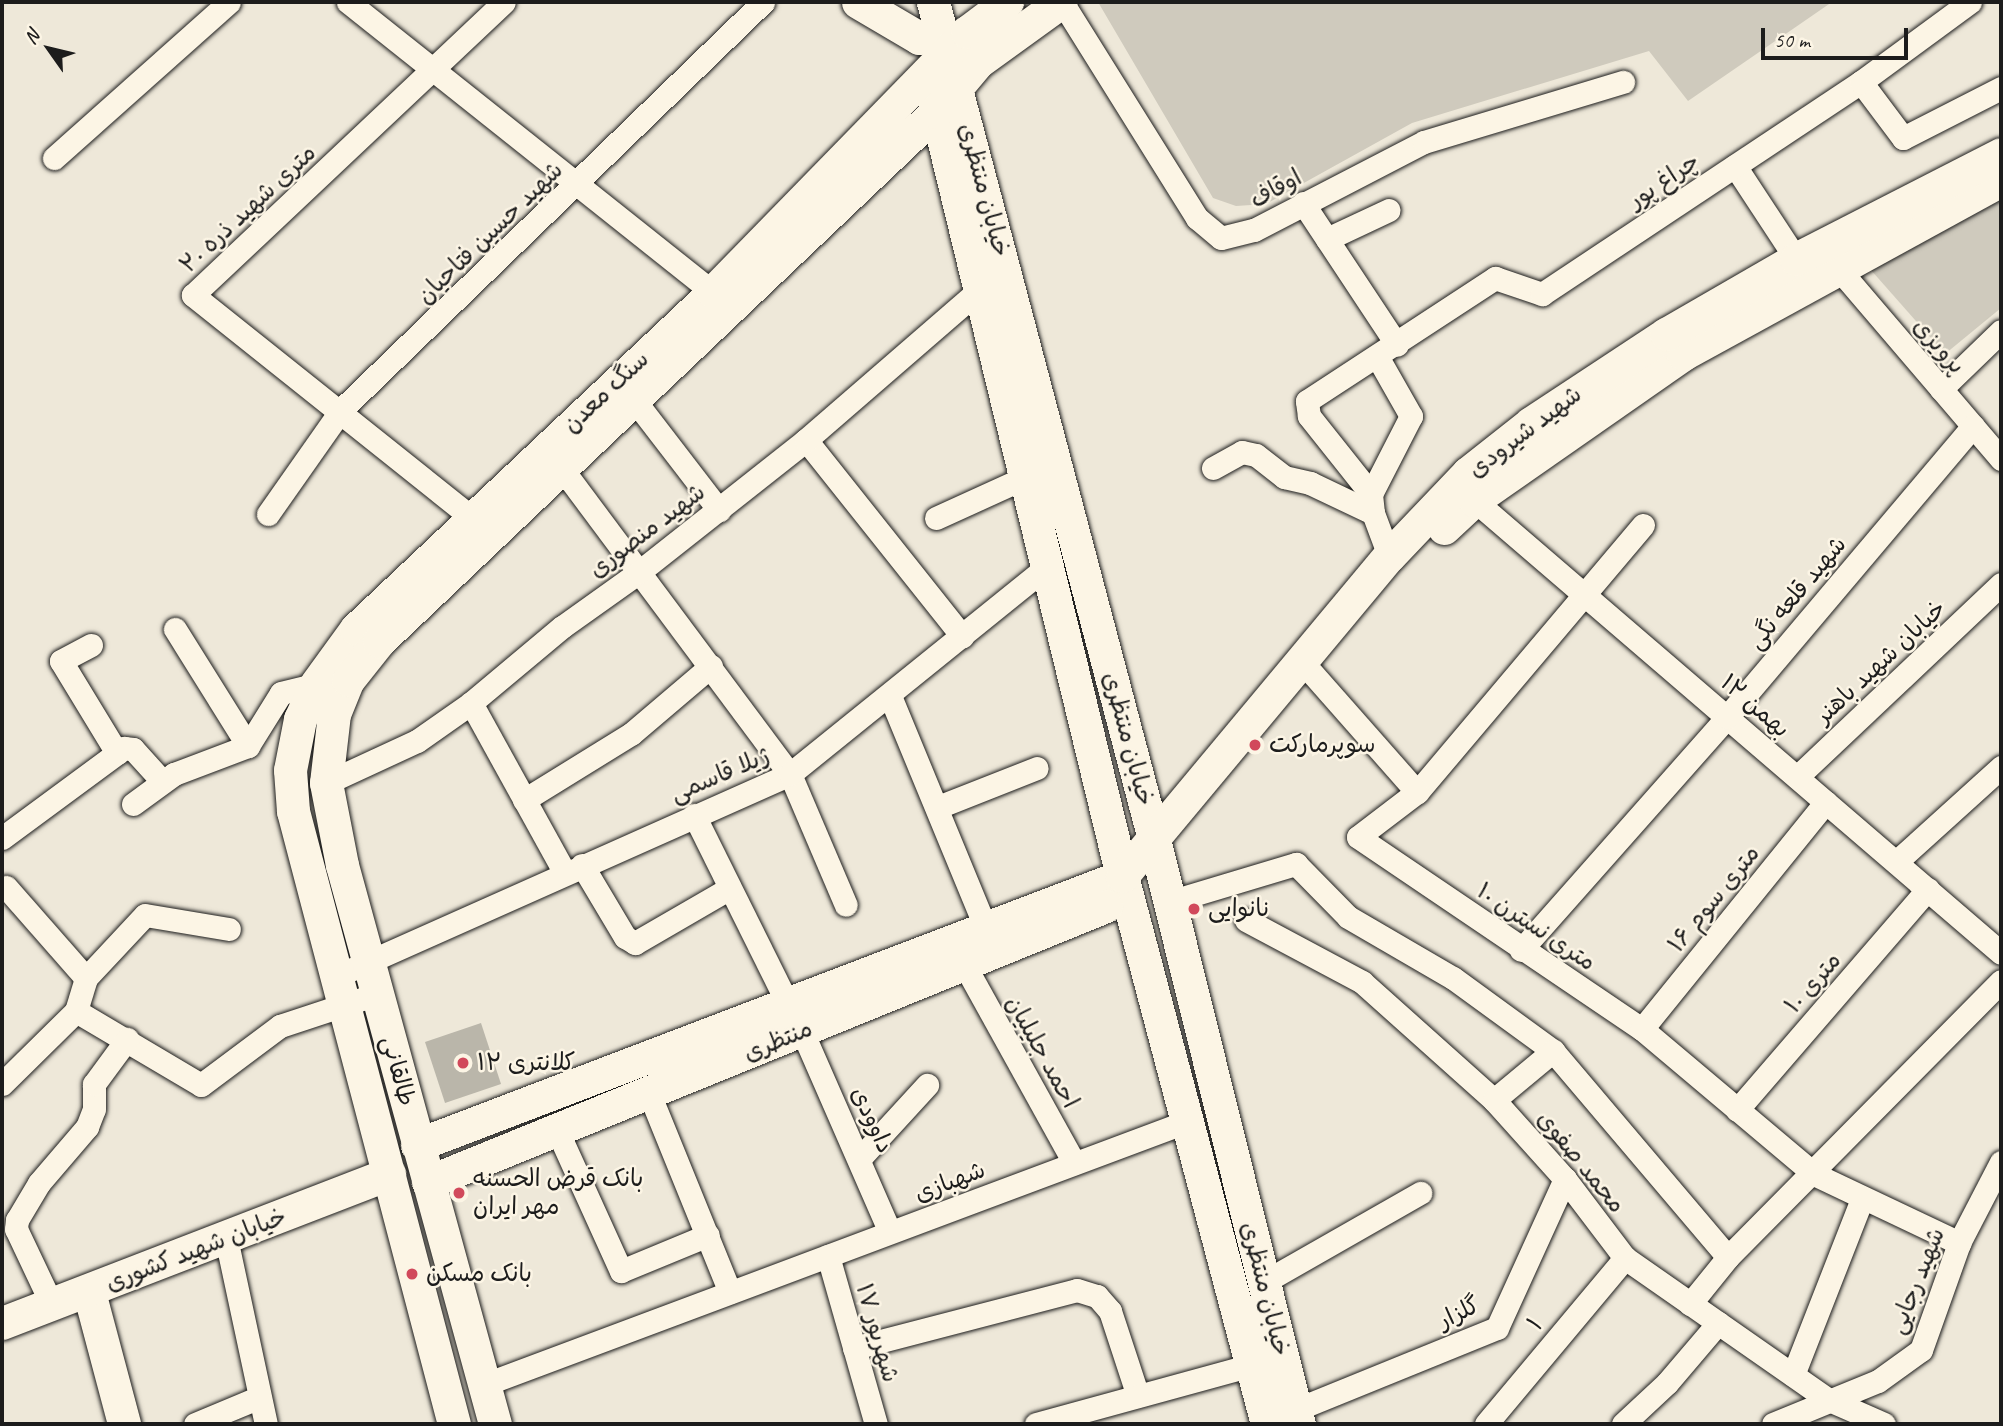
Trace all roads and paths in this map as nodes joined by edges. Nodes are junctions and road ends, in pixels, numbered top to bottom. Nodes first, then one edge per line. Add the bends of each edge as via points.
1 (229, 2) edge
2 (348, 2) edge
3 (504, 2) edge
4 (763, 2) edge
5 (858, 2) edge
6 (910, 2) edge
7 (1006, 2) edge
8 (1061, 2) edge
9 (1969, 2) edge
10 (937, 57) edge
11 (433, 70) junction
12 (1623, 82) dead end
13 (1861, 82) junction
14 (2001, 88) edge
15 (2001, 155) edge
16 (54, 158) dead end
17 (1735, 166) junction
18 (2001, 180) edge
19 (576, 186) junction
20 (1303, 203) junction
21 (1389, 209) dead end
22 (1327, 239) junction
23 (1796, 259) junction
24 (1837, 267) junction
25 (979, 290) junction
26 (713, 292) junction
27 (2001, 331) edge
28 (1388, 352) junction
29 (1941, 389) junction
30 (635, 401) junction
31 (341, 410) junction
32 (1973, 426) junction
33 (806, 440) junction
34 (2001, 459) edge
35 (1213, 468) dead end
36 (563, 470) junction
37 (1026, 477) junction
38 (1474, 500) junction
39 (1372, 504) junction
40 (719, 510) junction
41 (268, 514) dead end
42 (471, 517) junction
43 (936, 518) dead end
44 (1643, 524) dead end
45 (1389, 556) junction
46 (1049, 565) junction
47 (639, 572) junction
48 (2001, 584) edge
49 (1587, 596) junction
50 (175, 629) dead end
51 (962, 636) junction
52 (90, 645) dead end
53 (711, 666) junction
54 (1312, 673) junction
55 (316, 684) junction
56 (890, 696) junction
57 (471, 703) junction
58 (334, 714) joint
59 (1727, 717) junction
60 (300, 719) joint
61 (248, 746) junction
62 (117, 753) junction
63 (2001, 767) edge
64 (1037, 768) dead end
65 (790, 774) junction
66 (1797, 777) junction
67 (162, 780) junction
68 (326, 783) junction
69 (1417, 792) junction
70 (524, 800) junction
71 (1826, 802) junction
72 (133, 804) dead end
73 (938, 807) junction
74 (694, 815) junction
75 (2, 838) edge
76 (1156, 848) junction
77 (1896, 862) junction
78 (573, 869) junction
79 (1125, 886) junction
80 (3, 887) edge
81 (728, 889) junction
82 (1927, 889) junction
83 (1169, 902) junction
84 (846, 905) dead end
85 (1246, 920) dead end
86 (229, 929) dead end
87 (986, 929) junction
88 (1521, 950) junction
89 (2001, 953) edge
90 (965, 966) junction
91 (86, 978) junction
92 (2001, 981) edge
93 (358, 984) junction
94 (787, 1002) junction
95 (76, 1011) junction
96 (1642, 1029) junction
97 (802, 1031) junction
98 (127, 1039) junction
99 (1553, 1051) junction
100 (2, 1084) edge
101 (927, 1084) dead end
102 (649, 1093) junction
103 (1494, 1100) junction
104 (1737, 1110) junction
105 (1188, 1121) junction
106 (557, 1130) junction
107 (418, 1144) junction
108 (860, 1157) junction
109 (2001, 1162) edge
110 (1074, 1163) junction
111 (389, 1174) junction
112 (1814, 1174) junction
113 (1565, 1179) junction
114 (428, 1182) junction
115 (1420, 1194) dead end
116 (1861, 1199) junction
117 (890, 1232) junction
118 (708, 1234) junction
119 (226, 1238) junction
120 (1959, 1243) junction
121 (828, 1256) junction
122 (1728, 1256) junction
123 (1625, 1258) junction
124 (1264, 1282) junction
125 (89, 1292) junction
126 (730, 1292) junction
127 (1690, 1304) junction
128 (52, 1305) junction
129 (2, 1323) edge
130 (1718, 1323) junction
131 (854, 1348) junction
132 (1251, 1365) junction
133 (1793, 1376) junction
134 (484, 1385) junction
135 (1138, 1396) junction
136 (260, 1397) junction
137 (1827, 1399) junction
138 (1287, 1420) edge
139 (124, 1424) edge
140 (195, 1424) edge
141 (266, 1424) edge
142 (454, 1424) edge
143 (495, 1424) edge
144 (876, 1424) edge
145 (1036, 1424) edge
146 (1486, 1424) edge
147 (1623, 1424) edge
148 (1773, 1424) edge
149 (1884, 1424) edge

1 - 16 street
2 - 11 street
3 - 11 street, ۲۰ متری شهید ذره
4 - 19 street, شهید حسین فتاحیان
5 - 10 main road
6 - 10 main road
7 - 10 main road
8 - 10 main road via 1004,41
8 - 20 street, اوقاف via 1197,218 1221,238 1254,230
9 - 13 street, چراغ پور
10 - 25 main road, خیابان منتظری
10 - 26 main road, سنگ معدن
10 - 30 main road, سنگ معدن
10 - 76 main road, خیابان منتظری
11 - 19 street
11 - 31 street, ۲۰ متری شهید ذره via 193,295
12 - 20 street, اوقاف via 1424,142
13 - 14 street via 1903,138
13 - 17 street, چراغ پور
15 - 23 main road, شهید شیرودی
17 - 23 street
17 - 28 street, چراغ پور via 1542,294 1495,278
18 - 24 main road, شهید شیرودی
19 - 26 street
19 - 31 street, شهید حسین فتاحیان
20 - 22 street
21 - 22 street
22 - 28 street
23 - 45 main road, شهید شیرودی via 1666,334 1531,423 1468,473
24 - 29 street, پرویزی
24 - 38 main road, شهید شیرودی via 1683,354
25 - 33 street, شهید منصوری
25 - 37 main road, خیابان منتظری
26 - 42 main road, سنگ معدن
27 - 29 street
28 - 39 street via 1411,416
28 - 39 street via 1307,401 1305,409
29 - 32 street, پرویزی
30 - 36 main road, سنگ معدن
30 - 40 street
31 - 41 street, شهید حسین فتاحیان
31 - 42 street, ۲۰ متری شهید ذره
32 - 34 street, پرویزی
32 - 59 street, شهید قلعه نگی
33 - 40 street, شهید منصوری
33 - 51 street
35 - 39 street via 1242,452 1256,454 1284,477
36 - 47 street
36 - 58 main road, سنگ معدن via 362,659
37 - 43 street
37 - 46 main road, خیابان منتظری
38 - 49 street, ۱۲ بهمن
38 - 54 main road, شهید شیرودی via 1429,542
39 - 45 street
40 - 47 street, شهید منصوری
42 - 55 main road, سنگ معدن via 356,629
44 - 49 street, ۱۰ متری نسترن
45 - 76 main road, شهید شیرودی
46 - 51 street, ژیلا قاسمی
46 - 79 main road, خیابان منتظری
47 - 53 street
47 - 57 street, شهید منصوری via 562,627
48 - 66 street, خیابان شهید باهنر
49 - 59 street, ۱۲ بهمن
49 - 69 street, ۱۰ متری نسترن
50 - 61 street
51 - 56 street, ژیلا قاسمی
52 - 62 street via 61,662
53 - 65 street
53 - 70 street via 631,734
54 - 69 street
54 - 76 main road, شهید شیرودی
55 - 60 main road, سنگ معدن
55 - 61 street via 281,693
56 - 65 street, ژیلا قاسمی
56 - 73 street
57 - 68 street, شهید منصوری via 417,741
57 - 70 street
58 - 68 main road, طالقانی
59 - 66 street, ۱۲ بهمن
59 - 88 street, شهید قلعه نگی
60 - 93 main road, طالقانی via 290,770 293,811
61 - 67 street
62 - 67 street via 130,747
62 - 75 street
63 - 77 street
64 - 73 street
65 - 74 street, ژیلا قاسمی
65 - 84 street
66 - 71 street, ۱۲ بهمن
67 - 72 street
68 - 93 main road, طالقانی
69 - 88 street, ۱۰ متری نسترن via 1358,837
70 - 78 street
71 - 77 street, ۱۲ بهمن
71 - 96 street, ۱۶ متری سوم
73 - 87 street
74 - 78 street, ژیلا قاسمی
74 - 81 street
76 - 79 main road
76 - 83 main road, خیابان منتظری
77 - 82 street, ۱۲ بهمن
78 - 81 street via 625,937 635,943
78 - 93 street, ژیلا قاسمی
79 - 87 main road, منتظری
79 - 90 main road, منتظری
79 - 105 main road, خیابان منتظری
80 - 91 street
81 - 94 street
82 - 89 street, ۱۲ بهمن
82 - 104 street, ۱۰ متری
83 - 99 street via 1296,864 1348,917 1453,978
83 - 124 main road, خیابان منتظری
85 - 103 street, محمد صفوی via 1362,982
86 - 91 street via 145,915
87 - 94 main road, منتظری
88 - 96 street, ۱۰ متری نسترن
90 - 97 main road, منتظری
90 - 110 street, احمد جلیلیان
91 - 95 street
92 - 112 street
93 - 98 street, ژیلا قاسمی via 280,1026 201,1085
93 - 107 main road, طالقانی
93 - 111 main road, طالقانی
94 - 107 main road, منتظری
95 - 98 street
95 - 100 street
96 - 104 street, ۱۰ متری نسترن
97 - 102 main road, منتظری
97 - 108 street, داوودی
98 - 128 street via 94,1084 94,1110 87,1127 39,1184 17,1220 16,1229
99 - 103 street
99 - 122 street
101 - 108 street
102 - 106 main road, منتظری
102 - 118 street
103 - 113 street, محمد صفوی
104 - 112 street, ۱۰ متری نسترن
105 - 110 street, شهبازی
105 - 132 main road, خیابان منتظری
106 - 114 main road, منتظری
106 - 118 street via 621,1270
107 - 114 main road, طالقانی
108 - 117 street, داوودی
109 - 120 street, شهید رجایی
110 - 117 street, شهبازی
111 - 119 main road, خیابان شهید کشوری
111 - 142 main road, طالقانی
112 - 116 street, ۱۰ متری نسترن
112 - 122 street
113 - 123 street, محمد صفوی
113 - 138 street, گلزار via 1497,1328
114 - 134 main road, طالقانی
115 - 124 street
116 - 120 street, ۱۰ متری نسترن
116 - 133 street
117 - 121 street, شهبازی
118 - 126 street
119 - 125 main road, خیابان شهید کشوری
119 - 136 street
120 - 137 street, شهید رجایی via 1920,1350 1878,1381
121 - 126 street, شهبازی
121 - 131 street, ۱۷ شهریور
122 - 127 street
123 - 127 street, محمد صفوی
123 - 146 street, ۱
124 - 138 main road, خیابان منتظری
125 - 128 main road, خیابان شهید کشوری
125 - 139 main road
126 - 134 street, شهبازی
127 - 130 street, محمد صفوی
128 - 129 main road, خیابان شهید کشوری
130 - 133 street, محمد صفوی
130 - 147 street via 1667,1384
131 - 135 street via 1077,1290 1097,1297 1110,1311
131 - 144 street, ۱۷ شهریور
132 - 135 street
132 - 138 main road, خیابان منتظری
133 - 137 street, محمد صفوی
134 - 143 main road, طالقانی
135 - 145 street
136 - 140 street
136 - 141 street
137 - 148 street, شهید رجایی
137 - 149 street, محمد صفوی

